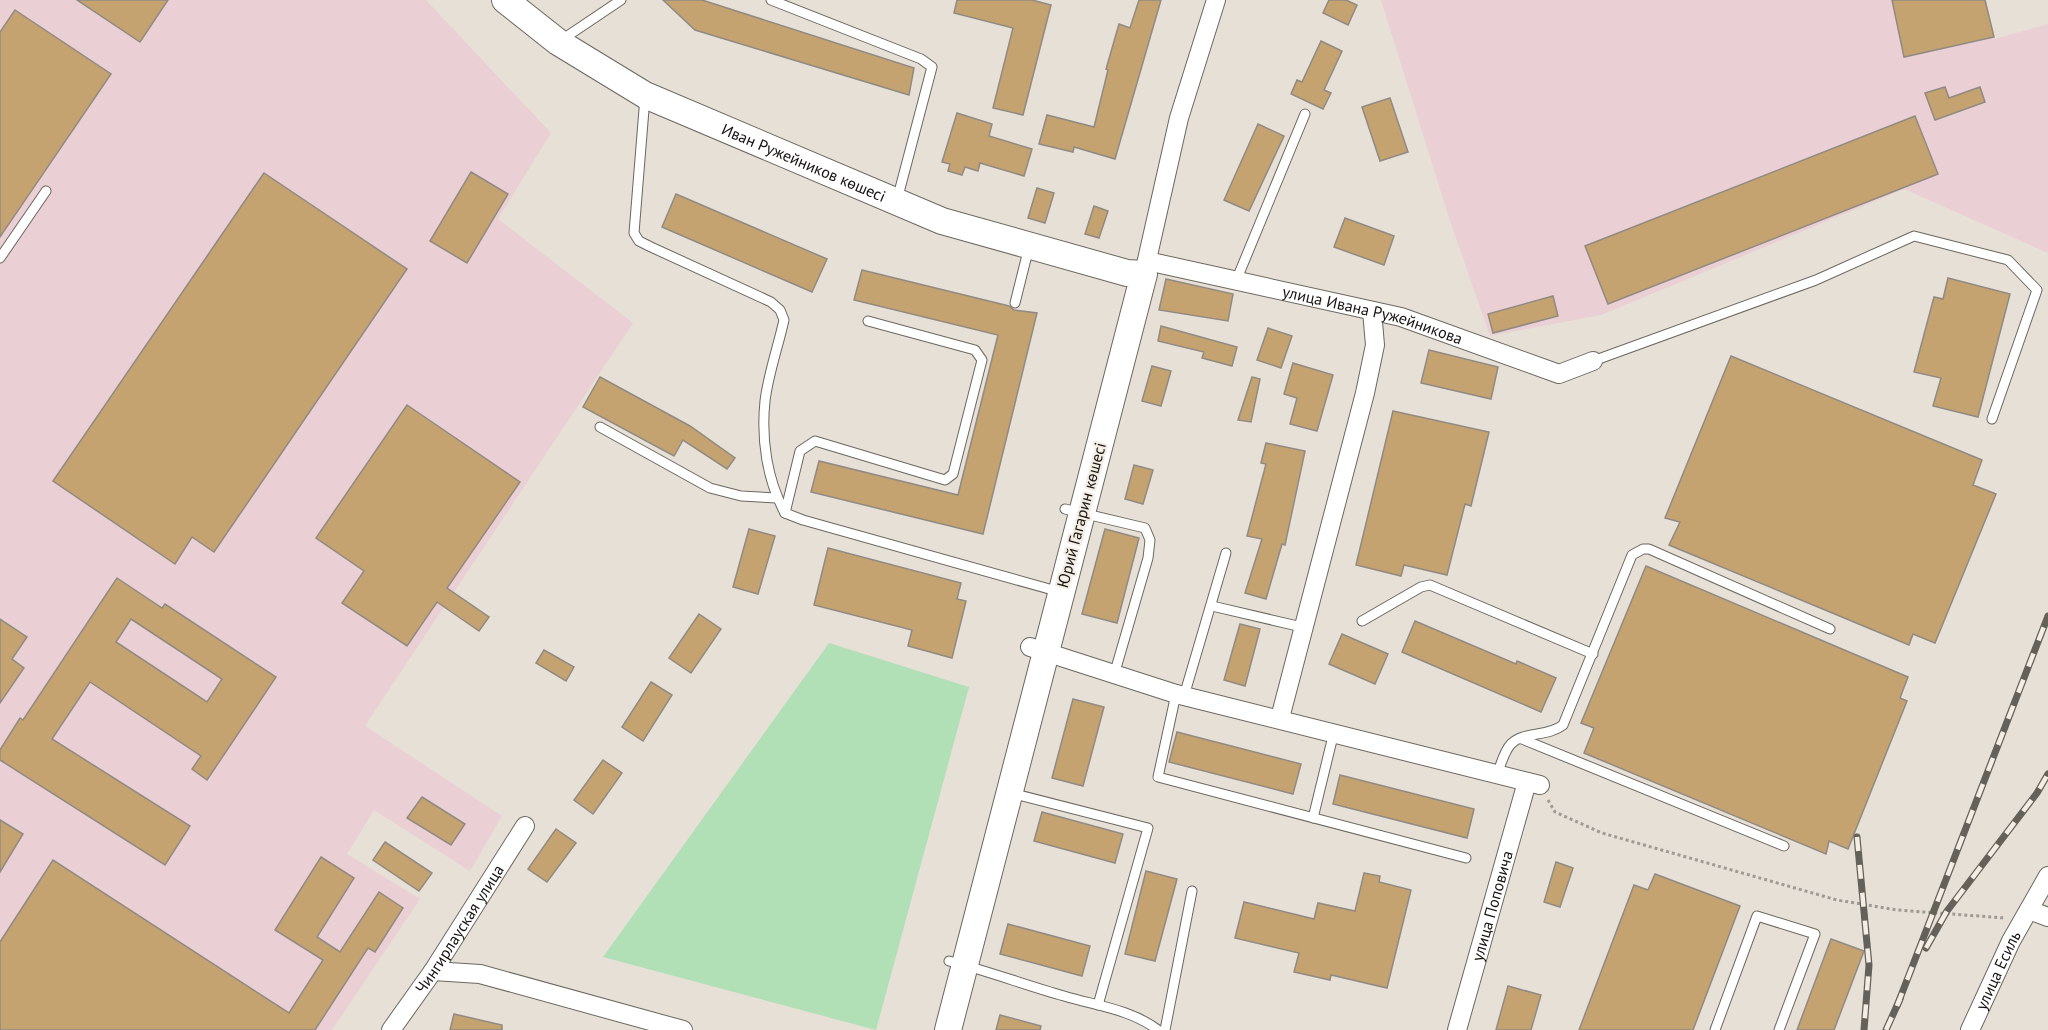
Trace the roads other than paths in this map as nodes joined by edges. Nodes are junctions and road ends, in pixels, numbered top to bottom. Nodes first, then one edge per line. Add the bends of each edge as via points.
1 (505, 0) edge
2 (621, 0) edge
3 (771, 0) edge
4 (1216, 0) edge
5 (558, 42) junction
6 (645, 96) junction
7 (1305, 114) dead end
8 (46, 191) dead end
9 (897, 203) junction
10 (1029, 245) junction
11 (0, 258) edge
12 (1139, 269) junction
13 (1236, 281) junction
14 (1015, 303) dead end
15 (1372, 311) junction
16 (868, 321) dead end
17 (1593, 361) joint
18 (1992, 419) dead end
19 (600, 427) dead end
20 (777, 498) junction
21 (1073, 512) junction
22 (786, 513) junction
23 (1226, 553) dead end
24 (1053, 590) junction
25 (1212, 606) junction
26 (1362, 621) dead end
27 (1302, 627) junction
28 (1830, 629) dead end
29 (1038, 649) junction
30 (1593, 654) junction
31 (1113, 675) junction
32 (1180, 695) junction
33 (1280, 718) junction
34 (1335, 732) junction
35 (1519, 738) junction
36 (1497, 774) junction
37 (1011, 793) junction
38 (1313, 818) junction
39 (525, 826) dead end
40 (1784, 846) dead end
41 (1466, 858) dead end
42 (2048, 876) edge
43 (1192, 891) dead end
44 (2026, 914) junction
45 (2048, 917) edge
46 (957, 963) junction
47 (433, 971) junction
48 (1098, 1005) junction
49 (391, 1030) edge
50 (683, 1030) edge
51 (931, 1030) edge
52 (948, 1030) edge
53 (1158, 1030) edge
54 (1165, 1030) edge
55 (1457, 1030) edge
56 (1715, 1030) edge
57 (1779, 1030) edge
58 (1970, 1030) edge

1 - 5 main road, Иван Ружейников көшесі
2 - 5 lane
3 - 9 lane via 921,59 932,67
4 - 12 street, Юрий Гагарин көшесі via 1179,118
5 - 6 main road, Иван Ружейников көшесі
6 - 9 main road, Иван Ружейников көшесі
6 - 20 lane via 634,233 639,241 771,302 784,320 765,401 766,458
7 - 13 lane
8 - 11 lane
9 - 10 main road, Иван Ружейников көшесі
10 - 12 main road, Иван Ружейников көшесі
10 - 14 lane
12 - 13 street, улица Ивана Ружейникова
12 - 21 main road, Юрий Гагарин көшесі
13 - 15 street, улица Ивана Ружейникова
15 - 17 street, улица Ивана Ружейникова via 1401,317 1559,374
15 - 27 street via 1375,345 1369,374
16 - 22 lane via 975,350 980,355 982,360 953,474 945,480 815,441 800,452
17 - 18 lane via 1816,280 1914,236 2008,260 2037,290
19 - 20 lane via 710,488 741,496
20 - 22 lane
21 - 24 main road, Юрий Гагарин көшесі
21 - 31 lane via 1145,528 1150,540
22 - 24 lane
23 - 25 lane
24 - 29 main road, Юрий Гагарин көшесі
25 - 27 lane
25 - 32 lane
26 - 30 lane via 1430,585
27 - 33 street
28 - 30 lane via 1643,549 1632,555
29 - 31 street
29 - 37 main road, Юрий Гагарин көшесі
29 - 46 main road, Юрий Гагарин көшесі
30 - 35 lane via 1563,725 1556,731
31 - 32 street
32 - 33 street
32 - 38 lane via 1158,777
33 - 34 street
34 - 36 street
34 - 38 lane
35 - 36 lane via 1507,748
35 - 40 lane
36 - 55 street, улица Поповича via 1533,783
37 - 46 main road, Юрий Гагарин көшесі
37 - 48 lane via 1148,828
38 - 41 lane
39 - 47 street, Чингирлауская улица
42 - 44 street, улица Есиль
43 - 54 lane
44 - 45 street
44 - 58 street, улица Есиль
46 - 48 lane
46 - 51 main road, Юрий Гагарин көшесі
46 - 52 main road, Юрий Гагарин көшесі
47 - 49 street, Чингирлауская улица
47 - 50 street via 480,974
48 - 53 lane via 1142,1018
56 - 57 lane via 1757,916 1815,934

